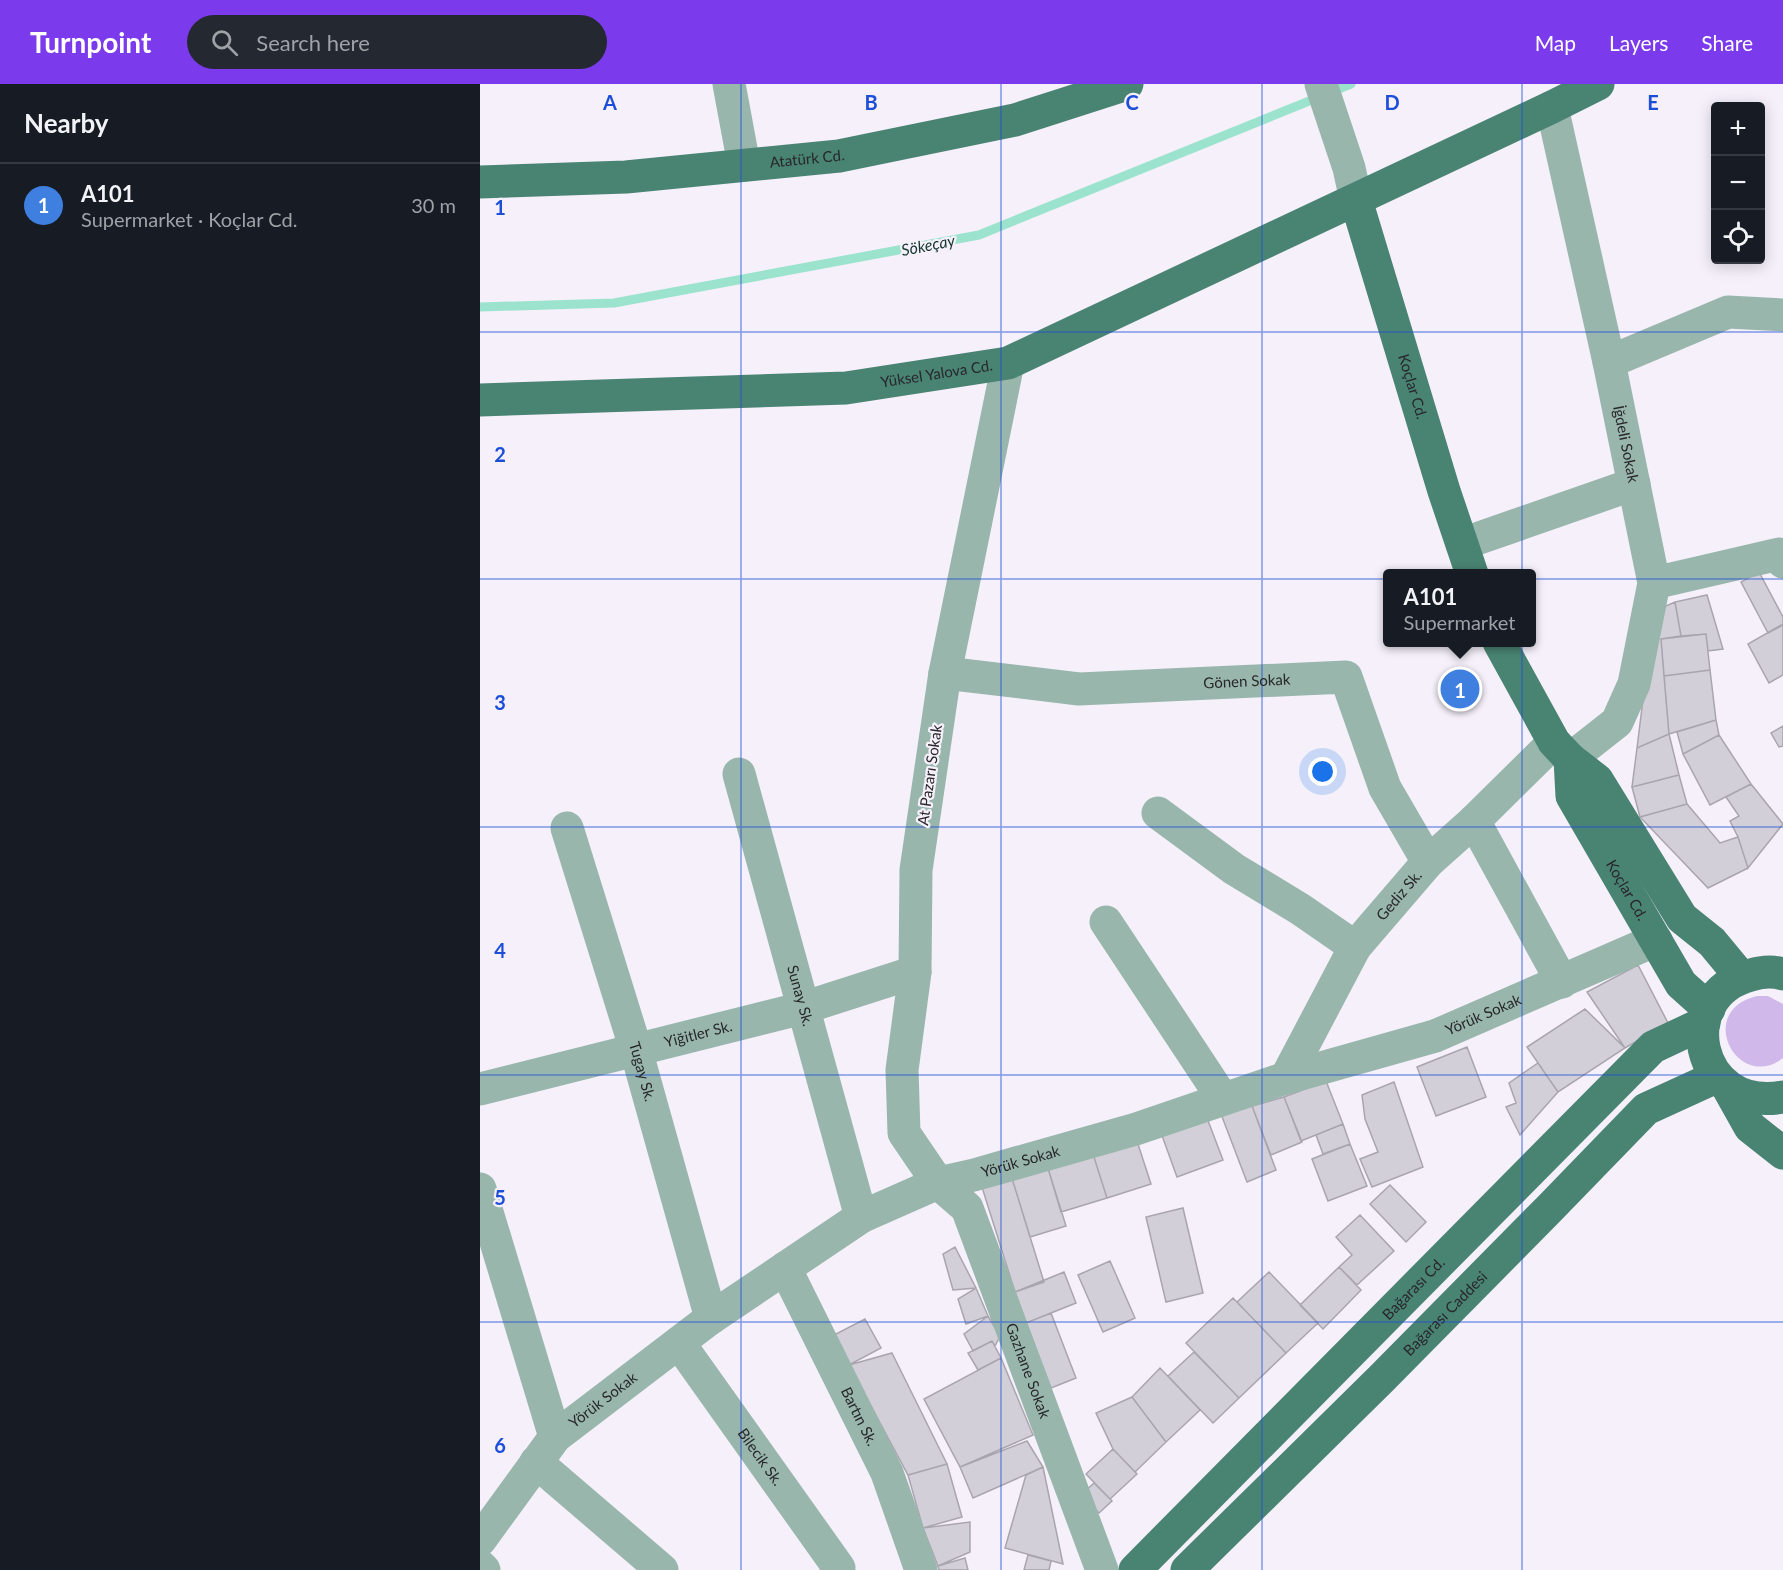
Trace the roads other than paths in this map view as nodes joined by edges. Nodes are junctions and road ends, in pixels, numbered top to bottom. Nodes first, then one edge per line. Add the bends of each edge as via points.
1 (729, 84) edge
2 (1127, 84) edge
3 (1321, 84) edge
4 (1598, 84) edge
5 (1552, 107) junction
6 (744, 165) junction
7 (480, 182) edge
8 (1356, 200) junction
9 (1783, 315) edge
10 (1609, 362) junction
11 (1008, 363) junction
12 (480, 400) edge
13 (1634, 484) junction
14 (1467, 559) edge
15 (1783, 562) edge
16 (1654, 583) junction
17 (1502, 647) edge
18 (945, 673) junction
19 (1562, 751) junction
20 (739, 774) dead end
21 (1158, 813) dead end
22 (1474, 821) junction
23 (567, 828) dead end
24 (1428, 862) junction
25 (1106, 922) dead end
26 (1656, 940) junction
27 (1354, 947) junction
28 (1782, 966) edge
29 (915, 972) junction
30 (1742, 977) junction
31 (1562, 982) junction
32 (803, 1008) junction
33 (1706, 1016) junction
34 (636, 1050) junction
35 (1286, 1078) junction
36 (1721, 1081) junction
37 (480, 1089) edge
38 (1783, 1097) edge
39 (1222, 1100) junction
40 (1783, 1153) edge
41 (938, 1183) junction
42 (480, 1189) edge
43 (861, 1217) junction
44 (785, 1268) junction
45 (711, 1318) junction
46 (679, 1342) junction
47 (545, 1450) junction
48 (480, 1540) edge
49 (480, 1566) edge
50 (484, 1570) edge
51 (663, 1570) edge
52 (837, 1570) edge
53 (921, 1570) edge
54 (1102, 1570) edge
55 (1135, 1570) edge
56 (1187, 1570) edge

1 - 6 street
2 - 6 main road, Atatürk Cd. via 1015,120 839,156
3 - 8 street
4 - 5 main road, Yüksel Yalova Cd.
5 - 8 main road, Yüksel Yalova Cd.
5 - 10 street, İğdeli Sokak
6 - 7 main road, Atatürk Cd. via 626,177
8 - 11 main road, Yüksel Yalova Cd.
8 - 14 main road, Koçlar Cd.
9 - 10 street via 1728,312
10 - 13 street, İğdeli Sokak
11 - 12 main road, Yüksel Yalova Cd. via 846,388
11 - 18 street, At Pazarı Sokak
13 - 14 street
13 - 16 street, İğdeli Sokak
15 - 16 street via 1779,554
16 - 19 street, İğdeli Sokak via 1634,684 1617,722
17 - 19 main road, Koçlar Cd.
18 - 24 street, Gönen Sokak via 1079,689 1346,677 1385,788
18 - 29 street, At Pazarı Sokak via 916,870
19 - 22 street, Gediz Sk.
19 - 26 main road, Koçlar Cd. via 1572,796
19 - 30 main road, Koçlar Cd. via 1597,780 1682,918 1712,942
20 - 32 street, Sunay Sk.
21 - 27 street via 1234,869
22 - 24 street, Gediz Sk.
22 - 31 street
23 - 34 street, Tugay Sk.
24 - 27 street, Gediz Sk.
25 - 39 street
26 - 31 street, Yörük Sokak
26 - 33 main road, Koçlar Cd. via 1681,984
27 - 35 street, Gediz Sk.
28 - 30 main road
29 - 32 street, Yiğitler Sk.
29 - 41 street, At Pazarı Sokak via 902,1070 904,1133
30 - 33 main road via 1717,996
31 - 35 street, Yörük Sokak via 1435,1036
32 - 34 street, Yiğitler Sk.
32 - 43 street, Sunay Sk.
33 - 36 main road via 1702,1039
33 - 55 main road, Bağarası Cd. via 1653,1047
34 - 37 street, Yiğitler Sk.
34 - 45 street, Tugay Sk.
35 - 39 street, Yörük Sokak
36 - 38 main road via 1746,1096 1767,1100
36 - 40 main road via 1750,1127
36 - 56 main road, Bağarası Caddesi via 1646,1109
39 - 41 street, Yörük Sokak via 1136,1129
41 - 43 street, Yörük Sokak
41 - 54 street, Gazhane Sokak via 968,1208
42 - 47 street
43 - 44 street, Yörük Sokak
44 - 45 street, Yörük Sokak
44 - 53 street, Bartın Sk. via 887,1473
45 - 46 street, Yörük Sokak
46 - 47 street, Yörük Sokak
46 - 52 street, Bilecik Sk.
47 - 48 street, Yörük Sokak
47 - 51 street
49 - 50 street

